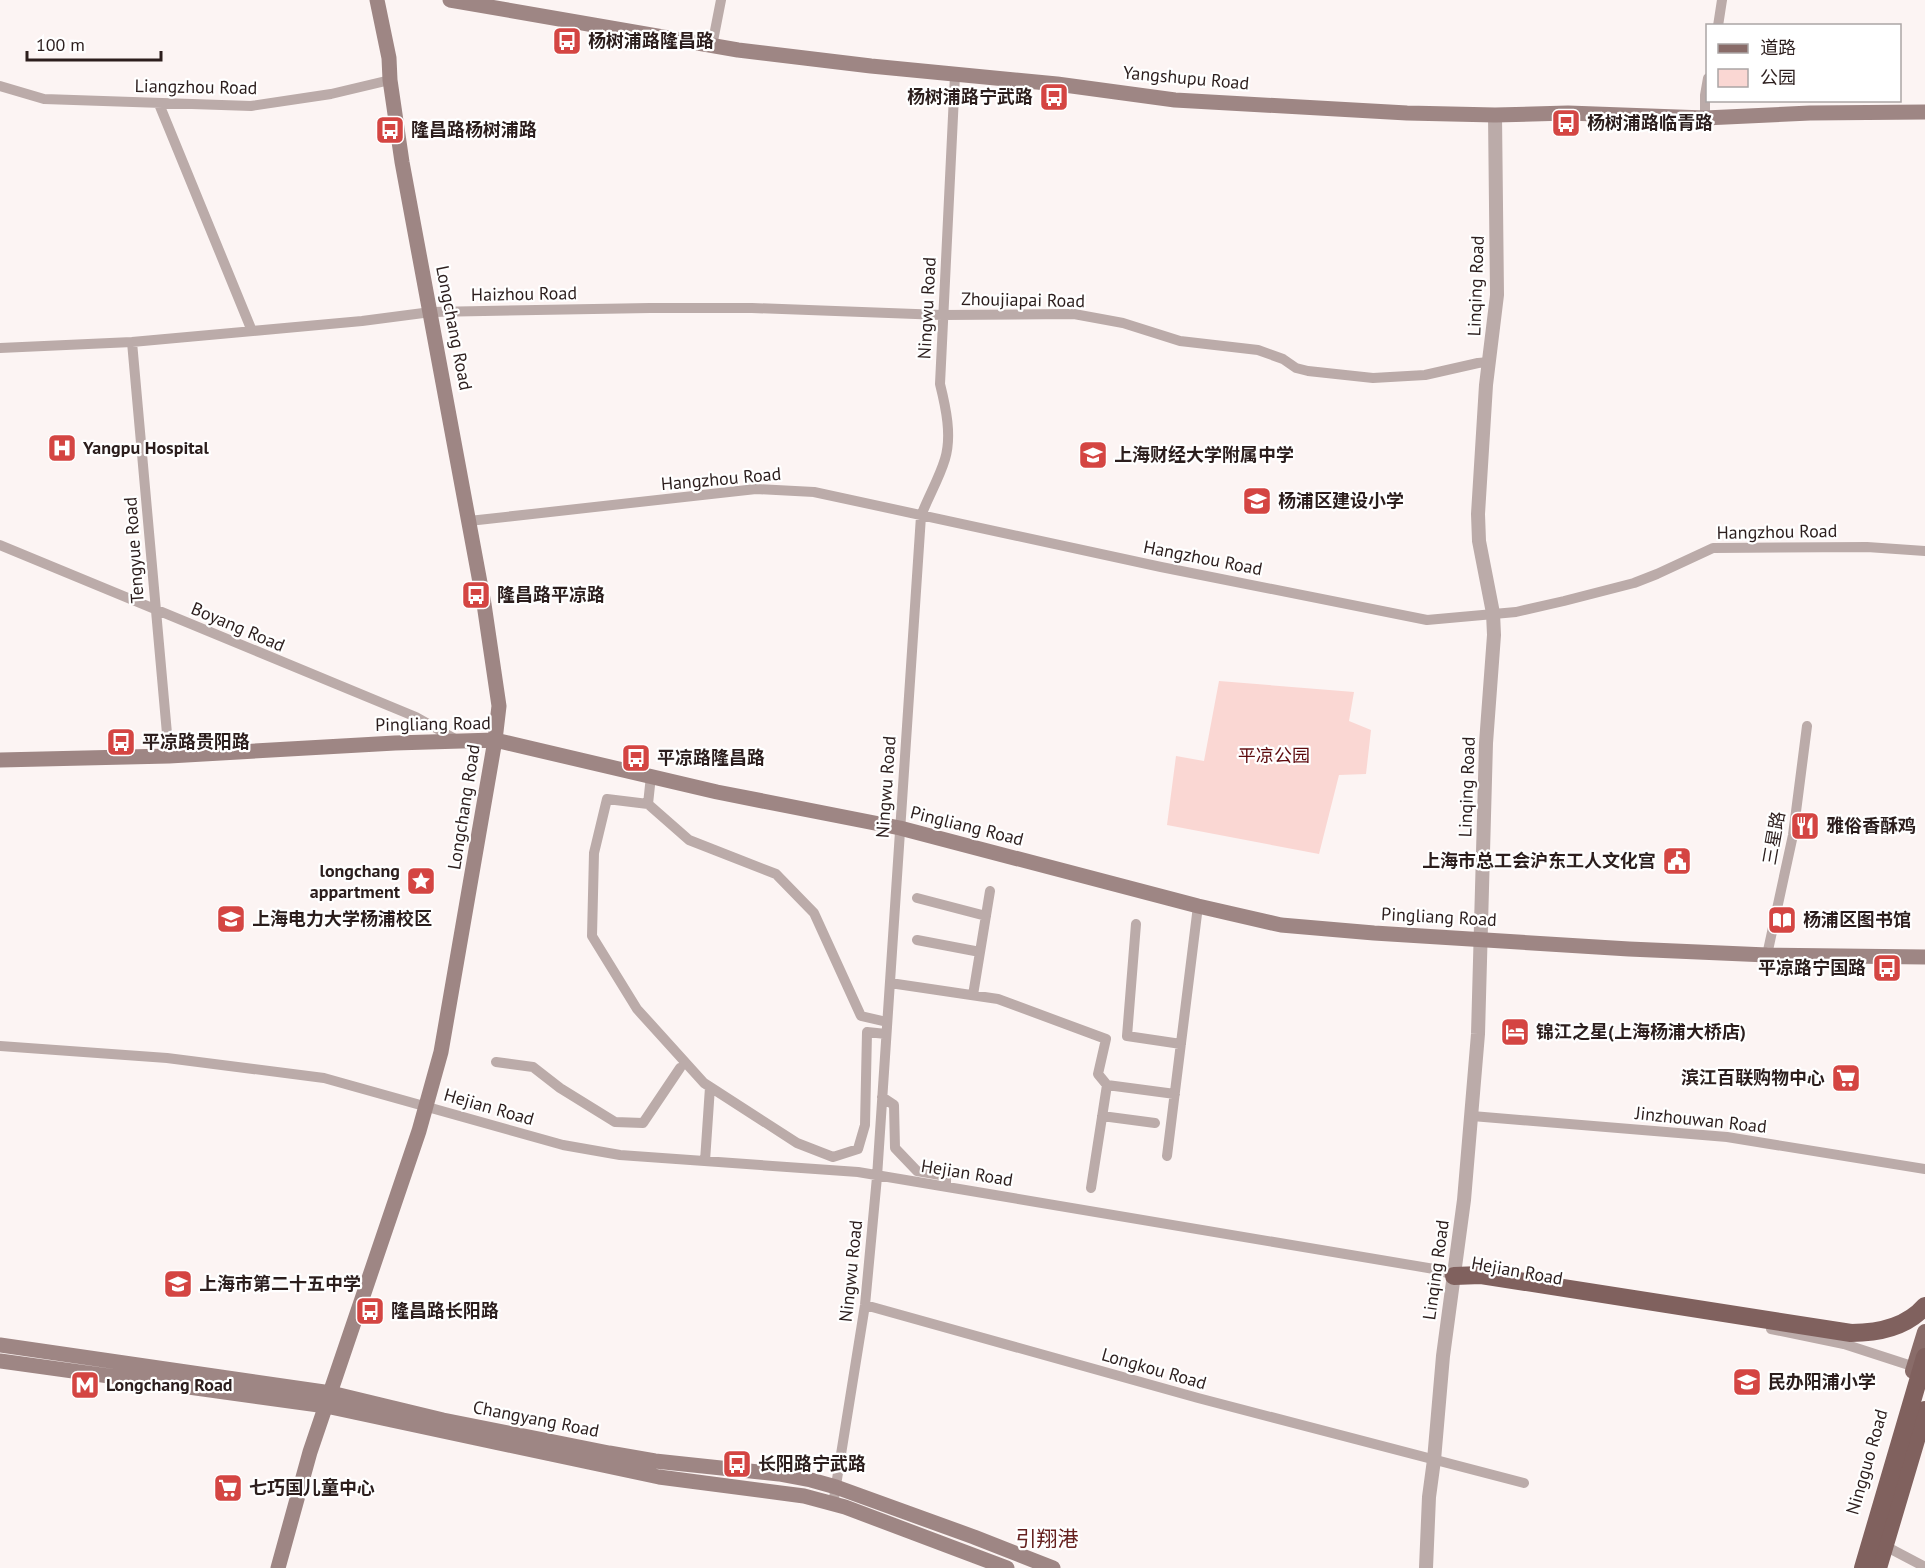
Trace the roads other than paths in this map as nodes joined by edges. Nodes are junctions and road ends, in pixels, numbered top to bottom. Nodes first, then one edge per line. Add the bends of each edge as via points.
1 (377, 0) edge
2 (450, 0) edge
3 (721, 0) edge
4 (1722, 0) edge
5 (1718, 24) edge
6 (712, 46) junction
7 (955, 75) junction
8 (390, 80) junction
9 (0, 86) edge
10 (1706, 86) edge
11 (159, 104) junction
12 (1925, 112) edge
13 (1495, 115) junction
14 (1705, 118) junction
15 (431, 312) junction
16 (942, 315) junction
17 (252, 331) junction
18 (132, 342) junction
19 (0, 348) edge
20 (1489, 362) junction
21 (921, 516) junction
22 (469, 521) junction
23 (0, 545) edge
24 (1925, 550) edge
25 (154, 609) junction
26 (1493, 613) junction
27 (1807, 726) dead end
28 (495, 740) junction
29 (463, 741) junction
30 (169, 756) junction
31 (0, 760) edge
32 (651, 776) junction
33 (648, 804) junction
34 (900, 828) junction
35 (990, 891) dead end
36 (917, 898) dead end
37 (1198, 906) junction
38 (986, 916) junction
39 (1136, 924) dead end
40 (1479, 939) junction
41 (917, 940) dead end
42 (980, 952) junction
43 (1767, 955) junction
44 (1925, 957) edge
45 (890, 983) junction
46 (973, 995) junction
47 (887, 1022) junction
48 (886, 1034) junction
49 (1181, 1044) junction
50 (0, 1046) edge
51 (496, 1062) dead end
52 (680, 1068) dead end
53 (1107, 1085) junction
54 (710, 1087) junction
55 (1175, 1094) junction
56 (882, 1097) junction
57 (427, 1106) junction
58 (1102, 1116) junction
59 (1472, 1116) junction
60 (1155, 1123) dead end
61 (1167, 1156) dead end
62 (705, 1161) junction
63 (1925, 1169) edge
64 (877, 1176) junction
65 (946, 1186) junction
66 (1091, 1188) dead end
67 (1454, 1276) junction
68 (865, 1305) junction
69 (1925, 1306) edge
70 (1925, 1332) edge
71 (0, 1345) edge
72 (0, 1361) edge
73 (1921, 1365) edge
74 (329, 1400) junction
75 (1925, 1410) edge
76 (1925, 1432) edge
77 (1434, 1460) junction
78 (1524, 1483) dead end
79 (836, 1487) junction
80 (833, 1504) junction
81 (1889, 1548) junction
82 (1925, 1567) edge
83 (278, 1568) edge
84 (1007, 1568) edge
85 (1053, 1568) edge
86 (1426, 1568) edge
87 (1857, 1568) edge
88 (1863, 1568) edge
89 (1878, 1568) edge
90 (1883, 1568) edge

1 - 8 main road, Longchang Road
2 - 6 main road, Yangshupu Road
3 - 6 street
4 - 5 street
6 - 7 main road, Yangshupu Road
7 - 13 main road, Yangshupu Road via 1175,100
7 - 16 street, Ningwu Road
8 - 11 street, Liangzhou Road via 265,105
8 - 15 main road, Longchang Road
9 - 11 street, Liangzhou Road via 44,99
10 - 14 street
11 - 17 street
12 - 14 main road, Yangshupu Road
13 - 14 main road, Yangshupu Road via 1568,113
13 - 20 street, Linqing Road via 1497,295
15 - 16 street, Haizhou Road via 718,308
15 - 17 street, Haizhou Road
15 - 22 main road, Longchang Road
16 - 20 street, Zhoujiapai Road via 1074,314 1123,323 1180,341 1258,350 1308,371 1373,378 1425,375
16 - 21 street, Ningwu Road via 940,384 948,445
17 - 18 street, Haizhou Road
18 - 19 street, Haizhou Road
18 - 25 street, Tengyue Road
20 - 26 street, Linqing Road via 1478,514
21 - 22 street, Hangzhou Road via 814,492 756,489
21 - 26 street, Hangzhou Road via 1427,620
21 - 34 street, Ningwu Road
22 - 28 main road, Longchang Road via 499,706
23 - 25 street, Boyang Road
24 - 26 street, Hangzhou Road via 1713,548 1634,583 1516,612
25 - 29 street, Boyang Road via 416,717
25 - 30 street, Tengyue Road
26 - 40 street, Linqing Road
27 - 43 street, 三星路 via 1793,835
28 - 29 main road, Pingliang Road
28 - 32 main road, Pingliang Road
28 - 57 main road, Longchang Road via 441,1052
29 - 30 main road, Pingliang Road
30 - 31 main road, Pingliang Road
32 - 33 street
32 - 34 main road, Pingliang Road
33 - 47 street via 689,840 776,874 814,912 861,1016
33 - 54 street via 607,799 594,853 592,936 637,1009
34 - 37 main road, Pingliang Road
34 - 45 street, Ningwu Road
35 - 38 street
36 - 38 street
37 - 40 main road, Pingliang Road via 1281,925
37 - 49 street
38 - 42 street
39 - 49 street via 1126,1035
40 - 43 main road, Pingliang Road
40 - 59 street, Linqing Road
41 - 42 street
42 - 46 street
43 - 44 main road, Pingliang Road
45 - 46 street
45 - 47 street, Ningwu Road
46 - 53 street via 998,999 1106,1039 1098,1074
47 - 48 street, Ningwu Road
48 - 54 street via 867,1032 865,1125 858,1149 833,1157 798,1143
48 - 56 street, Ningwu Road
49 - 55 street
50 - 57 street, Hejian Road via 167,1058 291,1073
51 - 52 street via 533,1067 615,1122 643,1123
53 - 55 street
53 - 58 street
54 - 62 street
55 - 61 street
56 - 64 street, Ningwu Road
56 - 65 street via 894,1105 895,1148 917,1171 946,1176
57 - 62 street, Hejian Road via 591,1151
57 - 74 main road, Longchang Road
58 - 60 street
58 - 66 street
59 - 63 street, Jinzhouwan Road via 1727,1137
59 - 67 street, Linqing Road
62 - 64 street, Hejian Road
64 - 65 street, Hejian Road
64 - 68 street, Ningwu Road
65 - 67 street, Hejian Road via 1434,1269
67 - 69 highway via 1481,1275 1851,1333 1898,1326
67 - 73 street, Hejian Road via 1779,1330
67 - 77 street, Linqing Road
68 - 77 street, Longkou Road
68 - 79 street, Ningwu Road
70 - 73 main road, Ningguo Road
71 - 74 main road, Changyang Road
72 - 74 main road, Changyang Road
73 - 87 main road, Ningguo Road
73 - 88 highway, bridge
74 - 79 main road, Changyang Road via 654,1461 779,1474
74 - 80 main road, Changyang Road via 659,1477 768,1490
74 - 83 main road, Longchang Road
75 - 89 highway
76 - 81 main road
77 - 78 street, Longkou Road
77 - 86 street, Linqing Road via 1428,1497
79 - 80 street, Ningwu Road
79 - 85 main road, Changyang Road
80 - 84 main road, Changyang Road
81 - 82 street
81 - 90 main road

